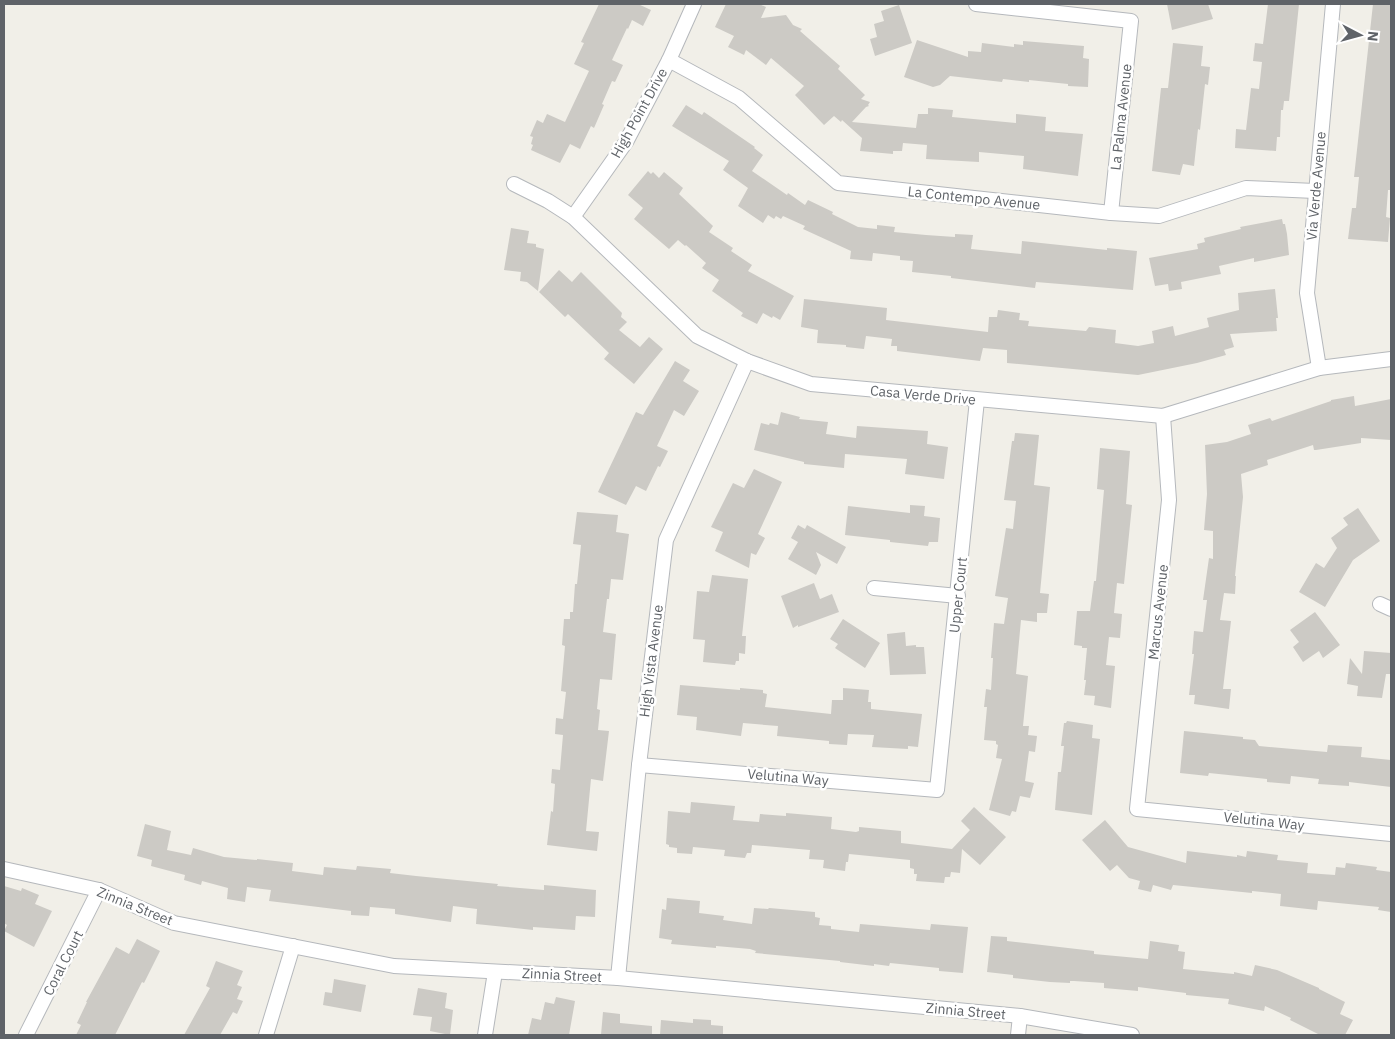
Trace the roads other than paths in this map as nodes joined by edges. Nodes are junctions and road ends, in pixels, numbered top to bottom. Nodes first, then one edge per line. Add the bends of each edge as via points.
1 (694, 4) edge
2 (976, 4) edge
3 (1333, 4) edge
4 (669, 60) junction
5 (514, 184) dead end
6 (1315, 191) junction
7 (1111, 213) junction
8 (573, 217) junction
9 (1391, 359) edge
10 (748, 361) junction
11 (1319, 368) junction
12 (976, 400) junction
13 (1163, 416) junction
14 (874, 588) dead end
15 (958, 596) junction
16 (639, 764) junction
17 (938, 790) joint
18 (1137, 809) joint
19 (1391, 834) edge
20 (4, 869) edge
21 (99, 890) junction
22 (293, 946) junction
23 (496, 972) junction
24 (618, 978) junction
25 (1020, 1016) junction
26 (26, 1035) edge
27 (266, 1035) edge
28 (485, 1035) edge
29 (1018, 1035) edge
30 (1132, 1035) edge

1 - 4 street, High Point Drive
2 - 7 street, La Palma Avenue via 1131,21
3 - 6 street, Via Verde Avenue
4 - 7 street, La Contempo Avenue via 738,98 838,183
4 - 8 street, High Point Drive via 626,142
5 - 8 street, Casa Verde Drive
6 - 7 street, La Contempo Avenue via 1246,188 1159,216
6 - 11 street, Via Verde Avenue via 1307,294
8 - 10 street, Casa Verde Drive via 697,336
9 - 11 street, Casa Verde Drive
10 - 12 street, Casa Verde Drive via 811,384
10 - 16 street, High Vista Avenue via 666,540
11 - 13 street, Casa Verde Drive
12 - 13 street, Casa Verde Drive
12 - 15 street, Upper Court
13 - 18 street, Marcus Avenue via 1170,500
14 - 15 street
15 - 17 street, Upper Court
16 - 17 street, Velutina Way
16 - 24 street, High Vista Avenue
18 - 19 street, Velutina Way
20 - 21 street, Zinnia Street
21 - 22 street, Zinnia Street via 174,923
21 - 26 street, Coral Court
22 - 23 street, Zinnia Street via 394,966
22 - 27 street
23 - 24 street, Zinnia Street
23 - 28 street
24 - 25 street, Zinnia Street
25 - 29 street
25 - 30 street, Zinnia Street

